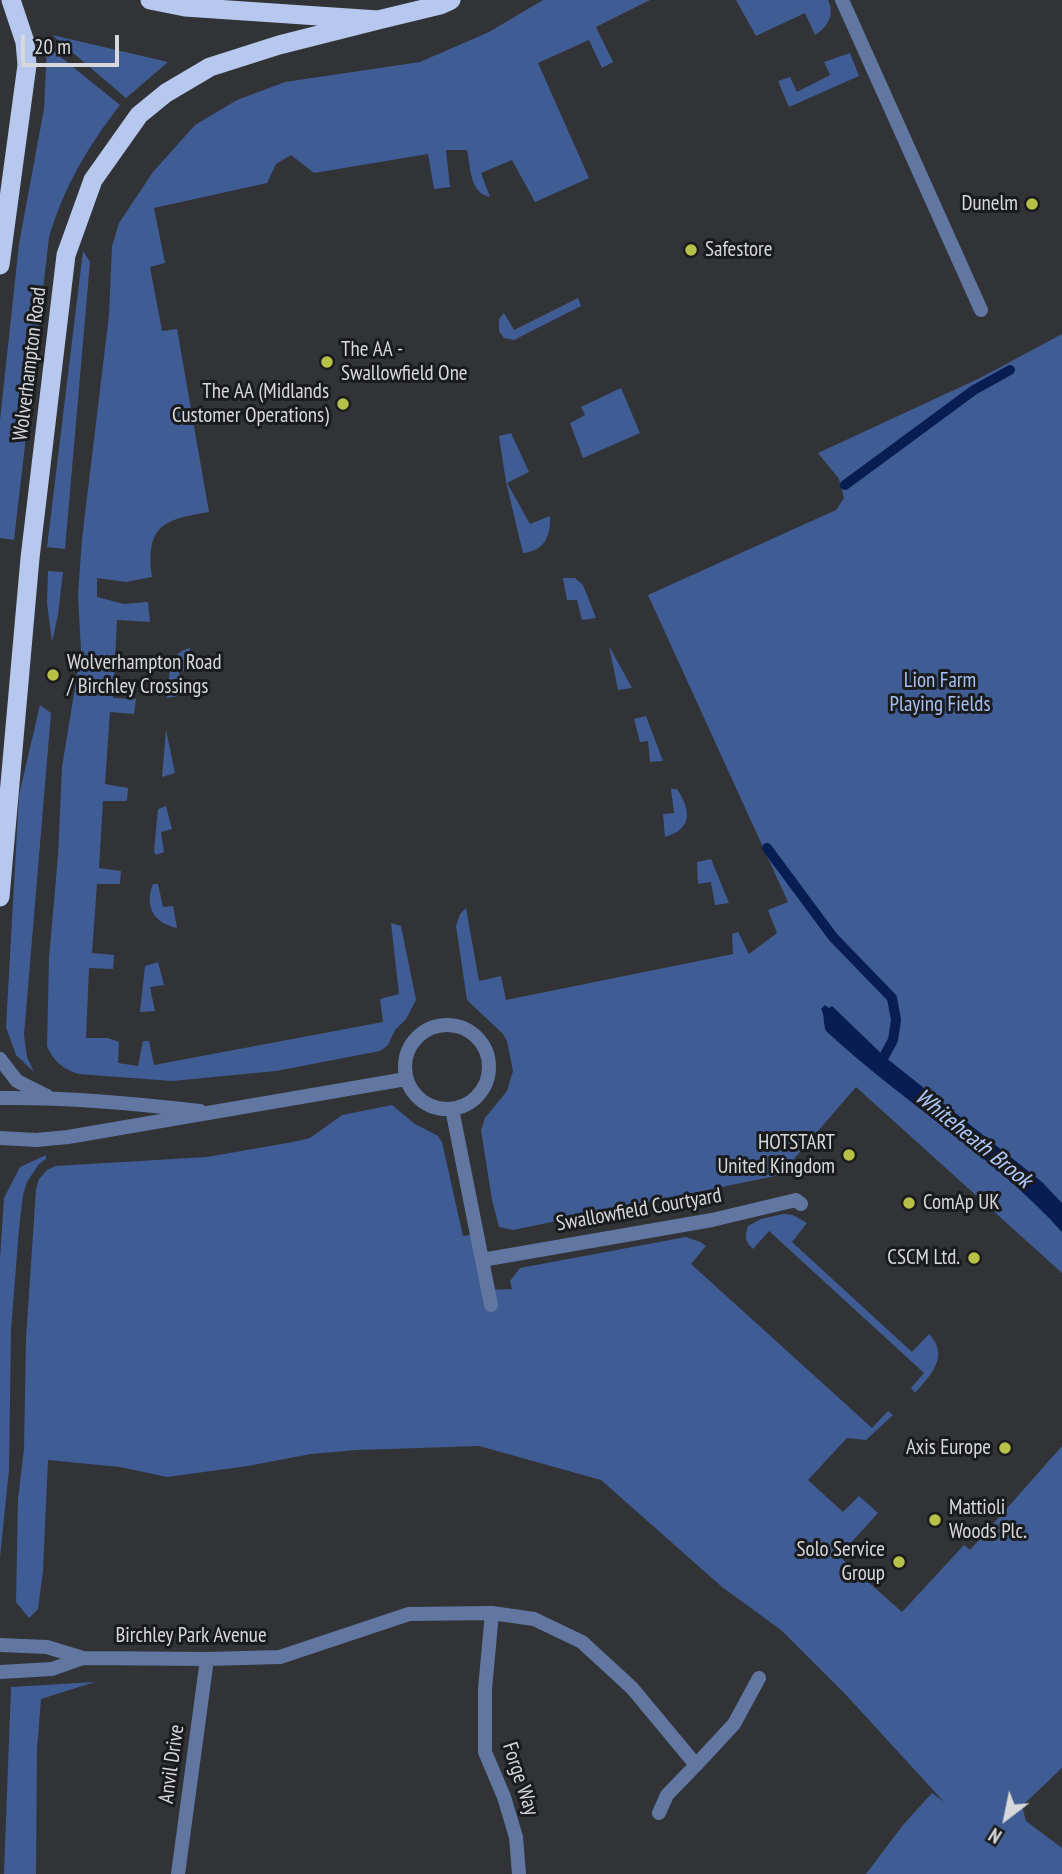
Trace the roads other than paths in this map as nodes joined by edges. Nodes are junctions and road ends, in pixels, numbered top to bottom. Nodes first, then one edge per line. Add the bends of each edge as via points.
1 (11, 0) edge
2 (150, 0) edge
3 (451, 0) edge
4 (842, 0) edge
5 (378, 20) junction
6 (0, 265) edge
7 (981, 310) dead end
8 (0, 897) edge
9 (0, 1059) edge
10 (406, 1079) junction
11 (51, 1097) junction
12 (0, 1098) edge
13 (452, 1109) junction
14 (215, 1113) junction
15 (0, 1138) edge
16 (801, 1205) dead end
17 (482, 1260) junction
18 (491, 1305) dead end
19 (492, 1613) junction
20 (0, 1645) edge
21 (83, 1658) junction
22 (207, 1659) junction
23 (0, 1672) edge
24 (759, 1678) dead end
25 (696, 1765) junction
26 (659, 1812) dead end
27 (178, 1874) edge
28 (519, 1874) edge

1 - 6 highway via 25,42 27,65
2 - 5 highway via 185,7
3 - 5 highway, Wolverhampton Road
4 - 7 street
5 - 8 highway, Wolverhampton Road via 210,67 139,115 93,180 66,255 30,558
9 - 11 street via 17,1081
10 - 13 street via 421,1101
10 - 13 street via 405,1058 418,1035 445,1024 472,1033 482,1043 490,1071 478,1096
10 - 14 street
11 - 12 street
11 - 14 street
13 - 17 street
14 - 15 street via 68,1137
16 - 17 street, Swallowfield Courtyard via 796,1200 712,1220
17 - 18 street
19 - 22 street, Birchley Park Avenue via 409,1614 280,1657
19 - 25 street, Birchley Park Avenue via 534,1619 582,1642 632,1688
19 - 28 street, Forge Way via 485,1752 516,1837
20 - 21 street, Birchley Park Avenue via 47,1647
21 - 22 street, Birchley Park Avenue
21 - 23 street, Birchley Park Avenue via 52,1669
22 - 27 street, Anvil Drive
24 - 25 street via 734,1724
25 - 26 street via 667,1795

